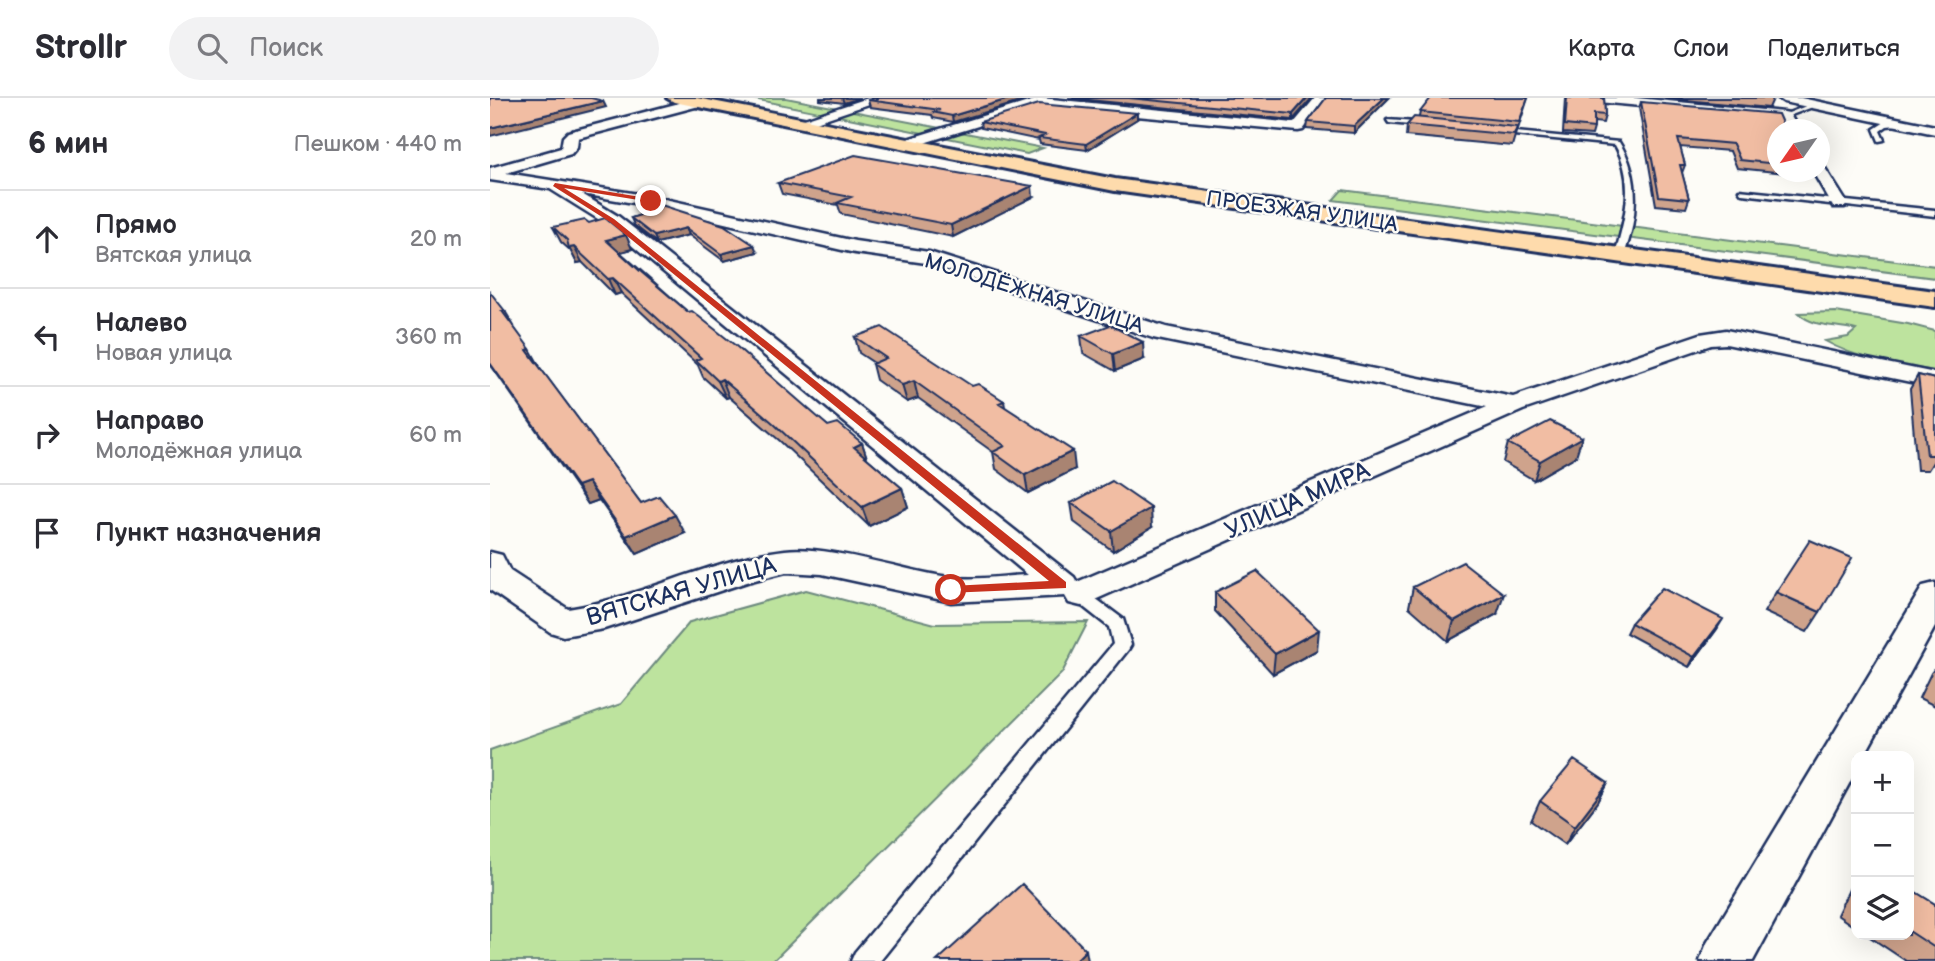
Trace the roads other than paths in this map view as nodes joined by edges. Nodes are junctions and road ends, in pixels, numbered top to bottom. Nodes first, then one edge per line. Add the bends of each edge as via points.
1 (674, 98) edge
2 (881, 98) edge
3 (1054, 98) edge
4 (1321, 98) edge
5 (1598, 98) edge
6 (1784, 98) edge
7 (695, 103) junction
8 (1038, 103) junction
9 (1816, 104) junction
10 (1784, 116) junction
11 (1786, 119) edge
12 (1389, 121) dead end
13 (799, 123) junction
14 (1905, 123) junction
15 (1441, 127) edge
16 (1935, 130) edge
17 (1481, 131) edge
18 (1881, 140) dead end
19 (906, 144) junction
20 (490, 174) edge
21 (1826, 182) edge
22 (555, 185) junction
23 (1742, 192) dead end
24 (1839, 203) junction
25 (1935, 214) edge
26 (1620, 255) junction
27 (1935, 299) edge
28 (1935, 380) edge
29 (1514, 405) junction
30 (490, 563) edge
31 (1071, 589) junction
32 (1935, 595) edge
33 (864, 961) edge
34 (1725, 961) edge

1 - 7 main road, ПРОЕЗЖАЯ УЛИЦА
2 - 13 street
3 - 8 street
4 - 8 street via 1298,127
5 - 10 street
6 - 9 street
7 - 13 main road, ПРОЕЗЖАЯ УЛИЦА
7 - 20 street via 573,135 566,151
8 - 19 street
9 - 10 lane
9 - 14 street
10 - 11 street
12 - 15 lane
13 - 19 main road, ПРОЕЗЖАЯ УЛИЦА
14 - 16 street
14 - 18 lane via 1885,124 1876,130
17 - 26 lane via 1617,140 1633,202
19 - 26 main road, ПРОЕЗЖАЯ УЛИЦА via 1115,185
20 - 22 street, МОЛОДЁЖНАЯ УЛИЦА
21 - 24 street
22 - 29 street, МОЛОДЁЖНАЯ УЛИЦА via 929,258 1161,333
22 - 31 street via 612,220
23 - 24 lane
24 - 25 lane
26 - 27 main road, ПРОЕЗЖАЯ УЛИЦА
28 - 29 street, УЛИЦА МИРА via 1726,337 1708,339
29 - 31 street, УЛИЦА МИРА
30 - 31 street, ВЯТСКАЯ УЛИЦА via 497,578 563,623 604,617 786,561 951,590
31 - 33 lane via 1117,624 1122,645
32 - 34 street

